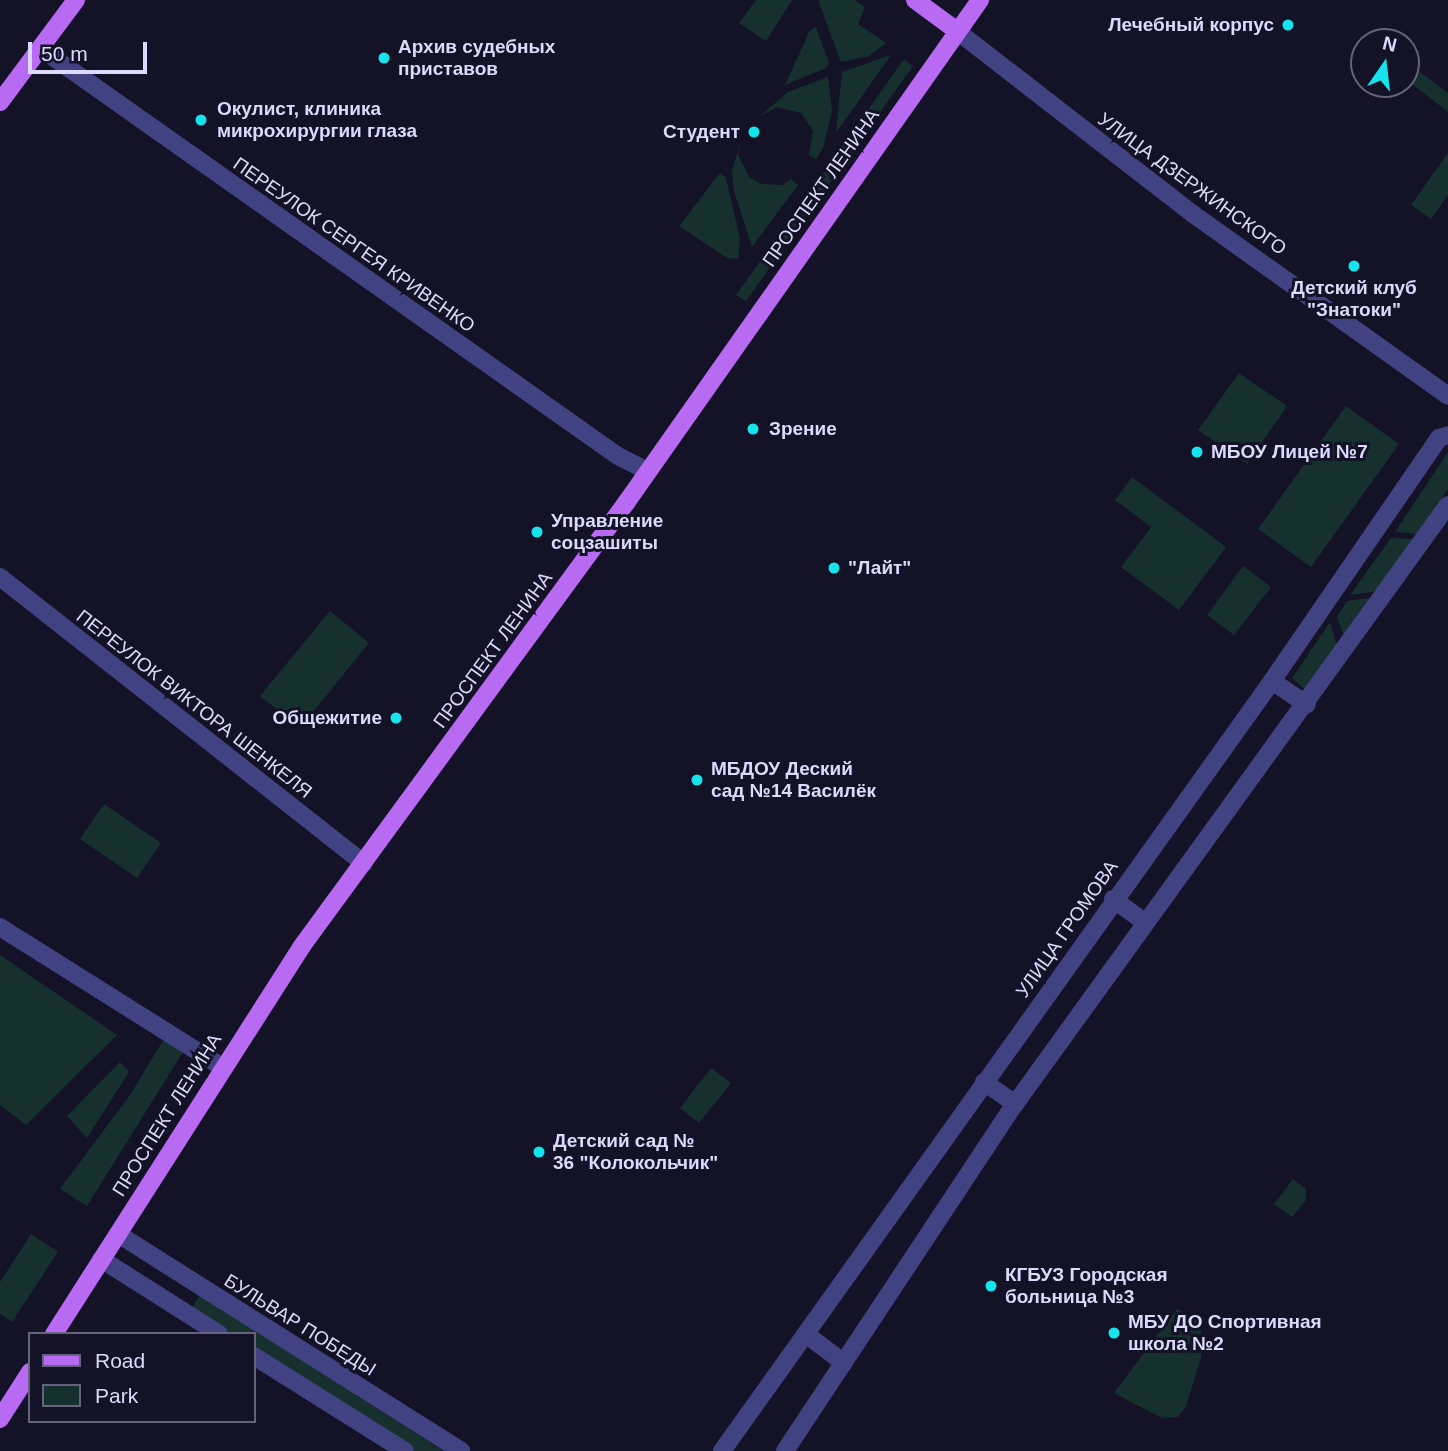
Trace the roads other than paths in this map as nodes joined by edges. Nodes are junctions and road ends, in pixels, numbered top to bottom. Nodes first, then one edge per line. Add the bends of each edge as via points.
1 (76, 0) edge
2 (915, 0) edge
3 (981, 0) edge
4 (957, 31) junction
5 (40, 48) junction
6 (0, 102) edge
7 (1448, 396) edge
8 (1448, 435) edge
9 (647, 471) junction
10 (1448, 505) edge
11 (0, 577) edge
12 (1272, 681) junction
13 (1307, 705) junction
14 (364, 863) junction
15 (1113, 899) junction
16 (1146, 922) junction
17 (0, 926) edge
18 (221, 1066) junction
19 (984, 1082) junction
20 (1015, 1104) junction
21 (118, 1234) junction
22 (102, 1259) junction
23 (55, 1332) edge
24 (216, 1332) edge
25 (807, 1335) junction
26 (256, 1357) edge
27 (844, 1363) junction
28 (28, 1375) edge
29 (0, 1419) edge
30 (405, 1451) edge
31 (461, 1451) edge
32 (722, 1451) edge
33 (785, 1451) edge

1 - 5 main road
2 - 4 main road, УЛИЦА ДЗЕРЖИНСКОГО
3 - 4 main road, ПРОСПЕКТ ЛЕНИНА
4 - 7 street, УЛИЦА ДЗЕРЖИНСКОГО via 1193,214
4 - 9 main road, ПРОСПЕКТ ЛЕНИНА
5 - 6 main road
5 - 9 street, ПЕРЕУЛОК СЕРГЕЯ КРИВЕНКО via 618,456
8 - 12 street, УЛИЦА ГРОМОВА via 1439,438
9 - 14 main road, ПРОСПЕКТ ЛЕНИНА
10 - 13 street
11 - 14 street, ПЕРЕУЛОК ВИКТОРА ШЕНКЕЛЯ
12 - 13 street
12 - 15 street, УЛИЦА ГРОМОВА
13 - 16 street
14 - 18 main road, ПРОСПЕКТ ЛЕНИНА
15 - 16 street
15 - 19 street, УЛИЦА ГРОМОВА
16 - 20 street
17 - 18 street
18 - 21 main road, ПРОСПЕКТ ЛЕНИНА
19 - 20 street
19 - 25 street, УЛИЦА ГРОМОВА
20 - 27 street
21 - 22 main road, ПРОСПЕКТ ЛЕНИНА
21 - 31 street, БУЛЬВАР ПОБЕДЫ
22 - 23 main road, ПРОСПЕКТ ЛЕНИНА
22 - 24 street
25 - 27 street
25 - 32 street, УЛИЦА ГРОМОВА
26 - 30 street
27 - 33 street
28 - 29 main road

